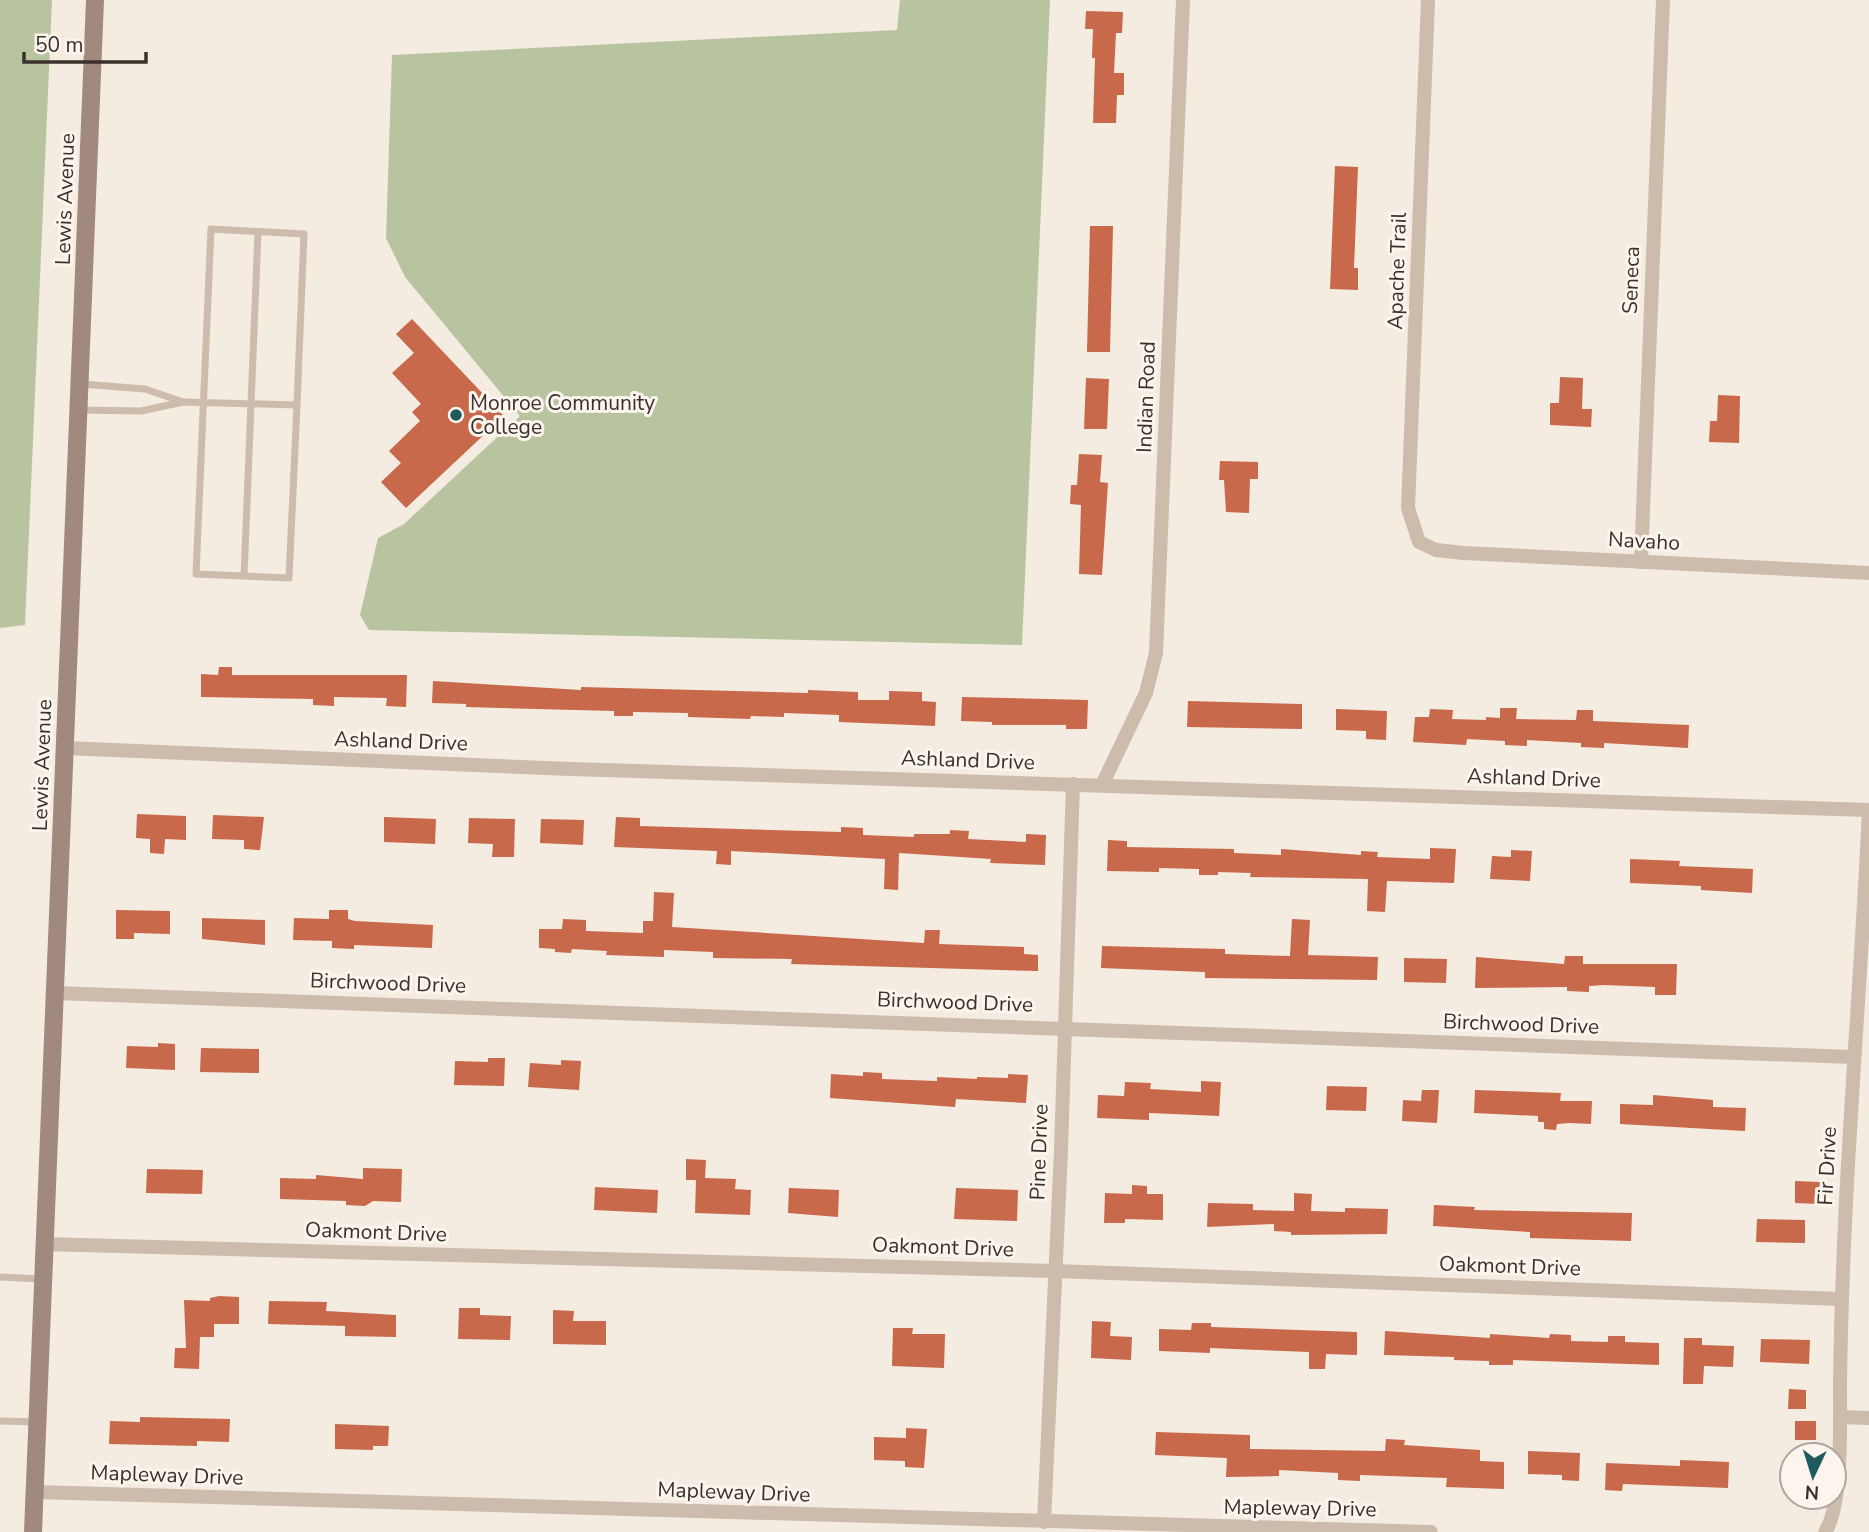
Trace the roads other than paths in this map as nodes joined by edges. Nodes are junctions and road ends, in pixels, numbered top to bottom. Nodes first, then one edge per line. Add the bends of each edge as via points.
1 (95, 0) edge
2 (1183, 0) edge
3 (1428, 0) edge
4 (1663, 0) edge
5 (258, 232) junction
6 (81, 384) junction
7 (183, 402) junction
8 (206, 403) junction
9 (252, 405) junction
10 (297, 405) junction
11 (80, 410) junction
12 (1419, 542) joint
13 (1641, 562) junction
14 (1869, 573) edge
15 (244, 576) junction
16 (65, 748) junction
17 (1073, 784) junction
18 (1102, 785) junction
19 (1869, 810) edge
20 (1866, 936) edge
21 (55, 993) junction
22 (1064, 1027) junction
23 (1853, 1057) junction
24 (43, 1244) junction
25 (1055, 1271) junction
26 (0, 1277) edge
27 (42, 1279) junction
28 (1841, 1299) junction
29 (1840, 1417) junction
30 (1869, 1418) edge
31 (0, 1421) edge
32 (37, 1422) junction
33 (35, 1492) junction
34 (1044, 1522) junction
35 (1828, 1527) edge
36 (33, 1532) edge
37 (1431, 1532) edge

1 - 6 main road, Lewis Avenue
2 - 18 street, Indian Road via 1156,653 1146,693
3 - 12 street, Apache Trail via 1408,508
4 - 13 street, Seneca
5 - 8 lane via 211,229
5 - 9 lane
5 - 10 lane via 304,234
6 - 7 lane via 145,389
6 - 11 main road, Lewis Avenue
7 - 8 lane
7 - 11 lane via 141,411
8 - 9 lane
8 - 15 lane via 196,573
9 - 10 lane
9 - 15 lane
10 - 15 lane via 289,578
11 - 16 main road, Lewis Avenue
12 - 13 street, Navaho via 1436,550 1464,553
13 - 14 street, Navaho
16 - 17 street, Ashland Drive
16 - 21 main road, Lewis Avenue
17 - 18 street, Ashland Drive
17 - 22 street, Pine Drive
18 - 19 street, Ashland Drive
19 - 20 street, Fir Drive
20 - 23 street, Fir Drive
21 - 22 street, Birchwood Drive
21 - 24 main road, Lewis Avenue
22 - 23 street, Birchwood Drive
22 - 25 street, Pine Drive
23 - 28 street, Fir Drive
24 - 25 street, Oakmont Drive
24 - 27 main road, Lewis Avenue
25 - 28 street, Oakmont Drive
25 - 34 street, Pine Drive
26 - 27 lane
27 - 32 main road, Lewis Avenue
28 - 29 street, Fir Drive
29 - 30 street
29 - 35 street, Fir Drive
31 - 32 lane
32 - 33 main road, Lewis Avenue
33 - 34 street, Mapleway Drive
33 - 36 main road, Lewis Avenue
34 - 37 street, Mapleway Drive

